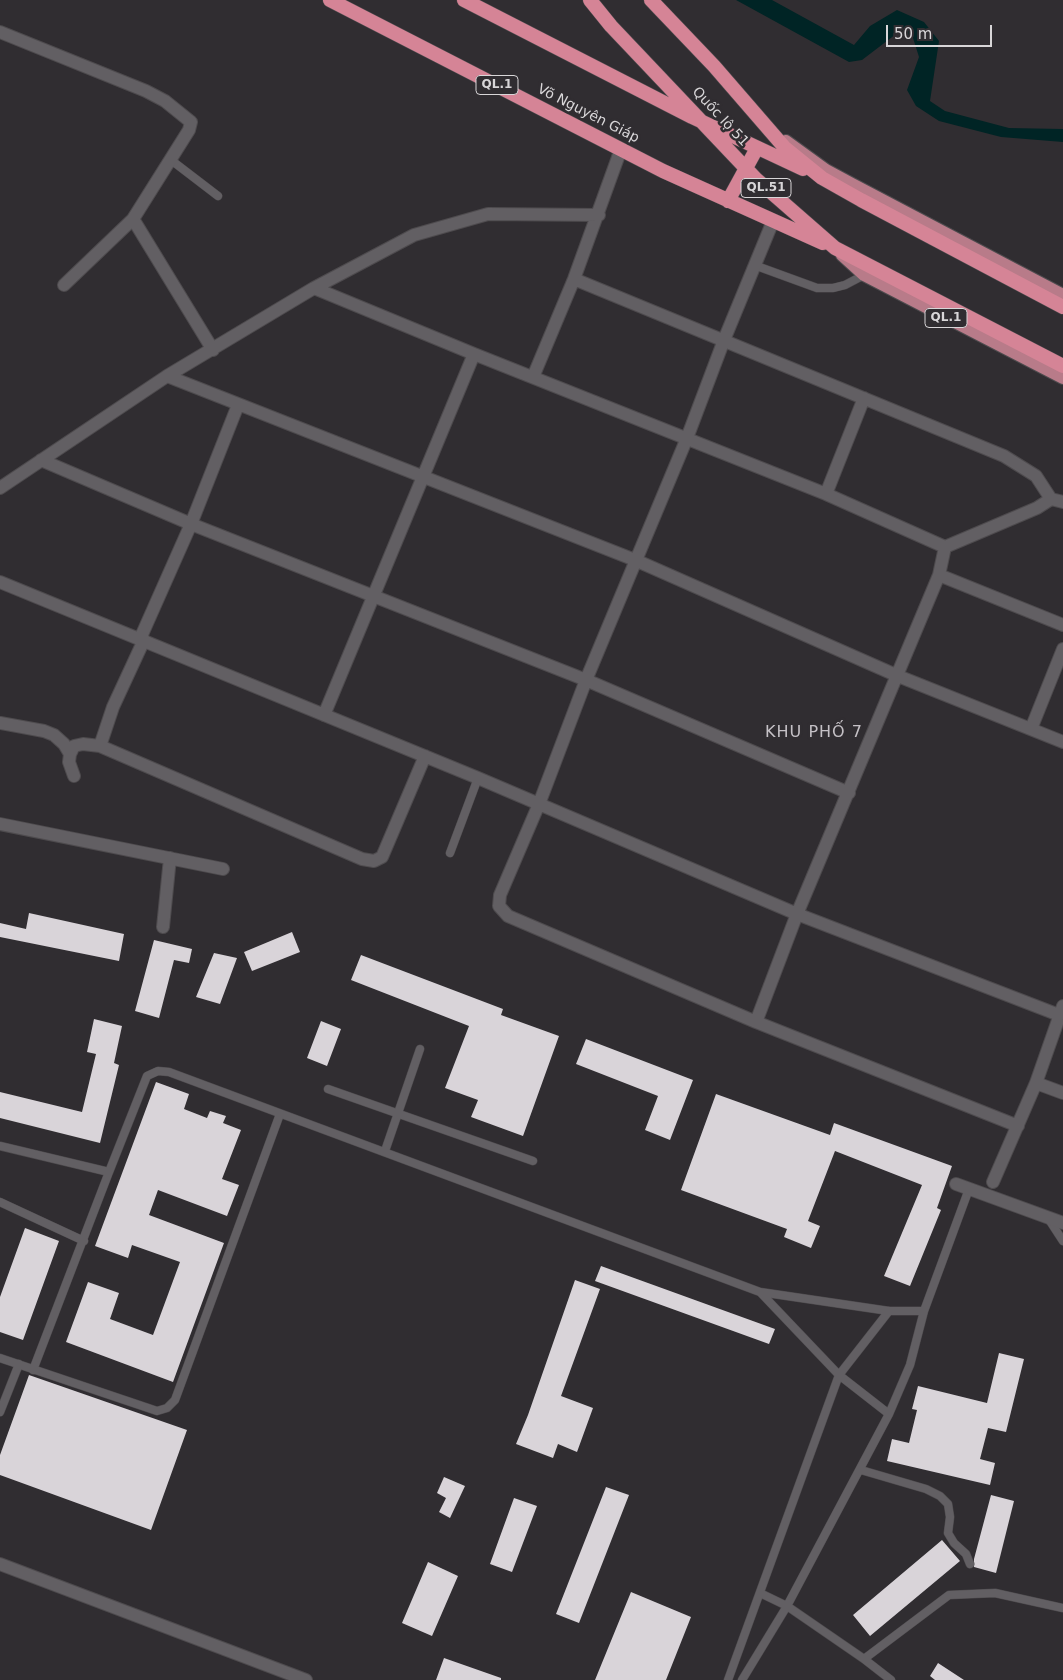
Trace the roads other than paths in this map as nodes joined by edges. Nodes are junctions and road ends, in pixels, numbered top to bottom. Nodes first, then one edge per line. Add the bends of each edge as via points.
1 (330, 0) edge
2 (464, 0) edge
3 (590, 0) edge
4 (651, 0) edge
5 (0, 32) edge
6 (702, 122) junction
7 (767, 128) junction
8 (757, 148) junction
9 (621, 149) junction
10 (170, 160) junction
11 (746, 168) junction
12 (822, 178) junction
13 (852, 184) junction
14 (218, 196) dead end
15 (728, 201) junction
16 (598, 215) junction
17 (133, 219) junction
18 (773, 221) junction
19 (835, 248) junction
20 (754, 265) junction
21 (864, 275) junction
22 (574, 279) junction
23 (64, 285) dead end
24 (314, 288) junction
25 (1063, 295) edge
26 (1063, 306) edge
27 (724, 340) junction
28 (213, 350) junction
29 (474, 354) junction
30 (1063, 366) edge
31 (166, 376) junction
32 (533, 377) junction
33 (1063, 378) edge
34 (864, 398) junction
35 (238, 405) junction
36 (687, 438) junction
37 (41, 460) junction
38 (423, 476) junction
39 (0, 488) edge
40 (826, 494) junction
41 (1057, 500) edge
42 (192, 524) junction
43 (945, 547) junction
44 (635, 560) junction
45 (940, 575) junction
46 (0, 582) edge
47 (375, 595) junction
48 (1063, 624) edge
49 (142, 639) junction
50 (1063, 649) edge
51 (898, 676) junction
52 (586, 680) junction
53 (324, 714) junction
54 (0, 722) edge
55 (1031, 729) junction
56 (1063, 742) edge
57 (100, 746) junction
58 (70, 754) junction
59 (425, 756) junction
60 (74, 776) dead end
61 (478, 778) junction
62 (849, 793) junction
63 (539, 804) junction
64 (0, 824) edge
65 (450, 853) dead end
66 (170, 858) junction
67 (222, 869) dead end
68 (797, 914) junction
69 (163, 926) dead end
70 (1061, 1010) edge
71 (756, 1022) junction
72 (420, 1049) dead end
73 (1036, 1083) junction
74 (328, 1089) dead end
75 (1063, 1093) edge
76 (280, 1114) junction
77 (399, 1114) junction
78 (1018, 1126) junction
79 (0, 1146) edge
80 (385, 1151) junction
81 (533, 1161) dead end
82 (109, 1172) junction
83 (993, 1182) dead end
84 (956, 1184) dead end
85 (969, 1189) junction
86 (0, 1202) edge
87 (1047, 1217) junction
88 (1063, 1223) edge
89 (84, 1241) junction
90 (1063, 1241) edge
91 (760, 1292) junction
92 (889, 1311) junction
93 (924, 1311) junction
94 (0, 1358) edge
95 (19, 1364) junction
96 (33, 1370) junction
97 (839, 1374) junction
98 (0, 1412) edge
99 (889, 1414) junction
100 (860, 1470) junction
101 (0, 1564) edge
102 (970, 1564) dead end
103 (760, 1593) junction
104 (787, 1606) junction
105 (1063, 1608) edge
106 (864, 1659) junction
107 (306, 1680) edge
108 (728, 1680) edge
109 (742, 1680) edge
110 (891, 1680) edge

1 - 9 highway, Võ Nguyên Giáp / QL.1
2 - 6 highway
3 - 6 highway, Quốc lộ 51 / QL.51
4 - 7 highway, Quốc lộ 51 / QL.51
5 - 10 street via 165,101 191,122
6 - 8 highway
6 - 11 highway, Quốc lộ 51 / QL.51
7 - 12 highway, Quốc lộ 51 / QL.51
7 - 13 main road, Quốc lộ 51 / QL.51 via 826,170
8 - 11 highway
8 - 12 highway
9 - 15 highway, Võ Nguyên Giáp / QL.1
9 - 16 street
10 - 14 lane
10 - 17 street
11 - 15 highway
11 - 19 highway, Quốc lộ 51 / QL.51
12 - 13 highway
12 - 26 highway, Quốc lộ 51
13 - 25 main road, Quốc lộ 51
15 - 18 highway, Võ Nguyên Giáp / QL.1
16 - 22 street
16 - 24 street via 488,214 414,235
17 - 23 street
17 - 28 street
18 - 19 highway, Võ Nguyên Giáp / QL.1
18 - 20 street
19 - 21 main road, Quốc lộ 51 / QL.1
19 - 30 highway, Quốc lộ 51 / QL.1
20 - 21 lane via 817,288 833,288
20 - 27 street
21 - 33 main road, Quốc lộ 51 / QL.1
22 - 27 street
22 - 32 street
24 - 28 street
24 - 29 street
27 - 34 street
27 - 36 street
28 - 31 street
29 - 32 street
29 - 38 street
31 - 35 street
31 - 37 street
32 - 36 street
34 - 40 street
34 - 41 street via 1004,456 1036,476
35 - 38 street
35 - 42 street
36 - 40 street
36 - 44 street
37 - 39 street
37 - 42 street
38 - 44 street
38 - 47 street
40 - 43 street
41 - 43 street
42 - 47 street
42 - 49 street
43 - 45 street
44 - 51 street
44 - 52 street
45 - 48 street
45 - 51 street
46 - 49 street
47 - 52 street
47 - 53 street
49 - 53 street
49 - 57 street
50 - 55 street
51 - 55 street
51 - 62 street
52 - 62 street
52 - 63 street
53 - 59 street
54 - 58 street via 54,735
55 - 56 street
57 - 58 street via 74,746
57 - 59 street via 374,862 382,857
58 - 60 street
59 - 61 street
61 - 63 street
61 - 65 lane
62 - 68 street
63 - 68 street
63 - 71 street via 500,895 499,906 508,916
64 - 66 street
66 - 67 street
66 - 69 street
68 - 70 street
68 - 71 street
70 - 73 street
71 - 78 street
72 - 77 lane
73 - 75 street
73 - 78 street
74 - 77 lane
76 - 80 lane
76 - 82 lane via 169,1072 158,1071 147,1076
76 - 96 lane via 175,1400 167,1408 157,1411
77 - 80 lane
77 - 81 lane
78 - 83 street
79 - 82 lane
80 - 91 lane
82 - 89 lane
84 - 85 street
85 - 87 street
85 - 93 lane
86 - 89 lane
87 - 88 street
87 - 90 lane
89 - 96 lane
91 - 92 lane
91 - 97 lane
92 - 93 lane
92 - 97 lane
93 - 99 lane via 910,1365
94 - 95 lane
95 - 96 lane
95 - 98 lane
97 - 99 lane
97 - 103 lane
99 - 100 lane
100 - 102 lane via 940,1496 948,1504 948,1533 966,1554
100 - 104 lane
101 - 107 street
103 - 104 lane
103 - 108 lane
104 - 106 lane
104 - 109 lane
105 - 106 lane via 995,1593 949,1595
106 - 110 lane

